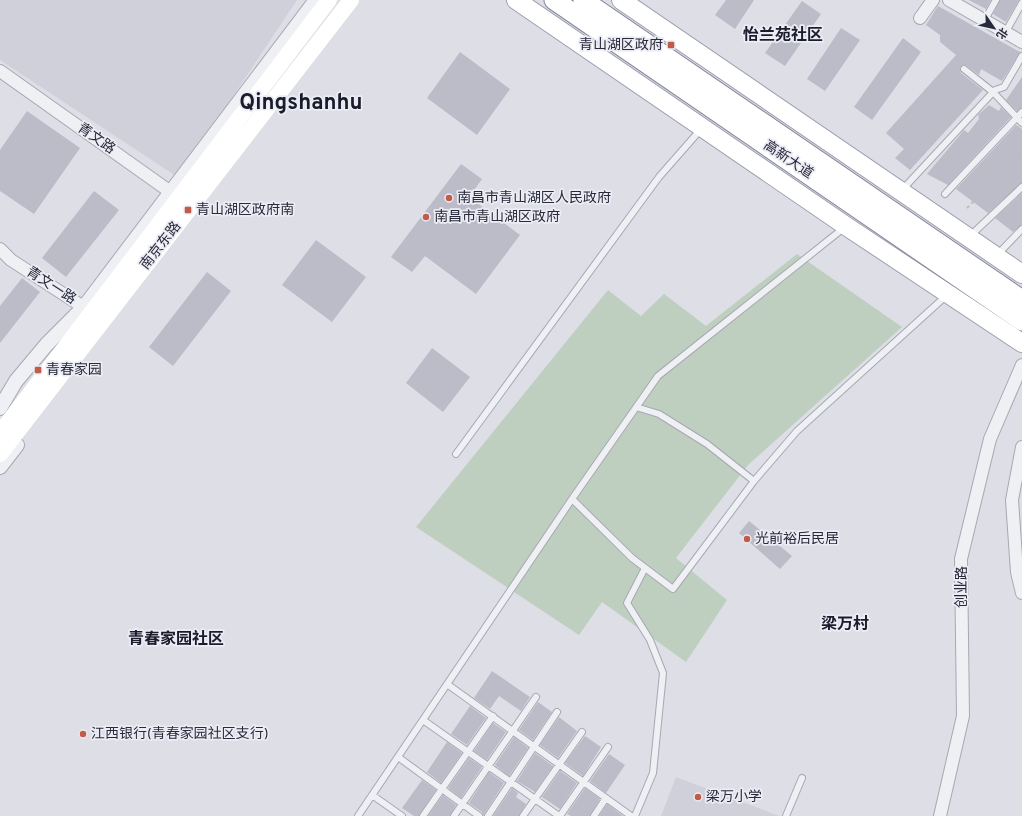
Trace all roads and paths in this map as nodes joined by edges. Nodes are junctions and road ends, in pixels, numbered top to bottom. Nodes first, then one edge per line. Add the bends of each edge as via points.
1 (316, 0) edge
2 (329, 0) edge
3 (351, 0) edge
4 (516, 0) edge
5 (554, 0) edge
6 (583, 0) edge
7 (621, 0) edge
8 (933, 0) edge
9 (949, 0) edge
10 (996, 0) edge
11 (1022, 3) edge
12 (965, 4) edge
13 (920, 18) dead end
14 (984, 21) junction
15 (1005, 32) junction
16 (1022, 42) edge
17 (1022, 56) edge
18 (964, 69) dead end
19 (0, 71) edge
20 (285, 87) junction
21 (993, 92) junction
22 (1022, 112) edge
23 (1017, 118) junction
24 (1022, 123) edge
25 (703, 127) junction
26 (1022, 154) edge
27 (1022, 187) edge
28 (900, 191) junction
29 (945, 194) dead end
30 (181, 199) junction
31 (967, 208) dead end
32 (846, 226) junction
33 (1022, 229) edge
34 (968, 237) junction
35 (0, 249) edge
36 (996, 256) junction
37 (1022, 274) edge
38 (948, 294) junction
39 (1022, 300) edge
40 (93, 314) junction
41 (1022, 320) edge
42 (1022, 344) edge
43 (1022, 365) edge
44 (636, 407) junction
45 (0, 408) edge
46 (0, 433) edge
47 (1022, 447) edge
48 (0, 454) edge
49 (456, 454) dead end
50 (0, 467) edge
51 (754, 481) junction
52 (572, 499) junction
53 (645, 568) junction
54 (1022, 593) edge
55 (447, 684) junction
56 (536, 697) dead end
57 (557, 712) dead end
58 (493, 716) junction
59 (423, 720) junction
60 (513, 731) junction
61 (582, 732) dead end
62 (535, 747) junction
63 (608, 747) dead end
64 (468, 752) junction
65 (398, 757) junction
66 (559, 764) junction
67 (488, 766) junction
68 (802, 778) dead end
69 (511, 782) junction
70 (584, 782) junction
71 (442, 789) junction
72 (372, 796) junction
73 (606, 798) junction
74 (535, 799) junction
75 (462, 804) junction
76 (358, 816) edge
77 (402, 816) edge
78 (423, 816) edge
79 (454, 816) edge
80 (479, 816) edge
81 (488, 816) edge
82 (523, 816) edge
83 (559, 816) edge
84 (594, 816) edge
85 (631, 816) edge
86 (635, 816) edge
87 (786, 816) edge
88 (940, 816) edge

1 - 30 street
2 - 30 main road, 南京东路
3 - 20 main road, 南京东路
4 - 25 main road
5 - 41 highway, 高新大道
6 - 39 highway, 高新大道
7 - 28 main road
8 - 13 street
9 - 12 street
10 - 14 lane
11 - 15 lane
12 - 14 street
14 - 15 street
15 - 16 street
17 - 21 lane via 1004,87
18 - 21 lane
19 - 30 street, 青文路
20 - 30 main road, 南京东路
20 - 50 street via 275,112
21 - 23 lane
21 - 28 lane
22 - 23 lane
23 - 24 lane
23 - 29 lane
25 - 32 main road
25 - 49 lane via 659,178
26 - 31 path
27 - 34 lane
28 - 34 main road
30 - 40 main road, 南京东路
30 - 40 street
32 - 38 main road
32 - 44 lane via 658,376
33 - 36 lane
34 - 36 main road
35 - 40 street, 青文一路 via 11,260
36 - 37 main road
38 - 42 main road
38 - 51 lane via 797,431
40 - 45 street via 47,344 16,381
40 - 46 main road, 南京东路
40 - 48 main road, 南京东路
43 - 88 street, 创业路 via 990,439 962,559 963,716
44 - 51 lane via 659,414 706,444
44 - 52 lane
47 - 54 street via 1012,500 1017,572
51 - 53 lane via 673,589
52 - 53 lane
52 - 55 lane
53 - 86 lane via 627,603 650,640 663,673 653,773
55 - 58 lane
55 - 59 lane
56 - 60 lane
57 - 62 lane
58 - 60 lane
58 - 64 lane
59 - 64 lane
59 - 65 lane
60 - 62 lane
60 - 67 lane
61 - 66 lane
62 - 66 lane
62 - 69 lane
63 - 70 lane
64 - 67 lane
64 - 71 lane
65 - 71 lane
65 - 72 lane
66 - 70 lane
66 - 74 lane
67 - 69 lane
67 - 75 lane
68 - 87 lane
69 - 74 lane
69 - 81 lane
70 - 73 lane
70 - 83 lane
71 - 75 lane
71 - 78 lane
72 - 76 lane
72 - 77 lane
73 - 84 lane
73 - 85 lane
74 - 82 lane
74 - 83 lane
75 - 79 lane
75 - 80 lane

